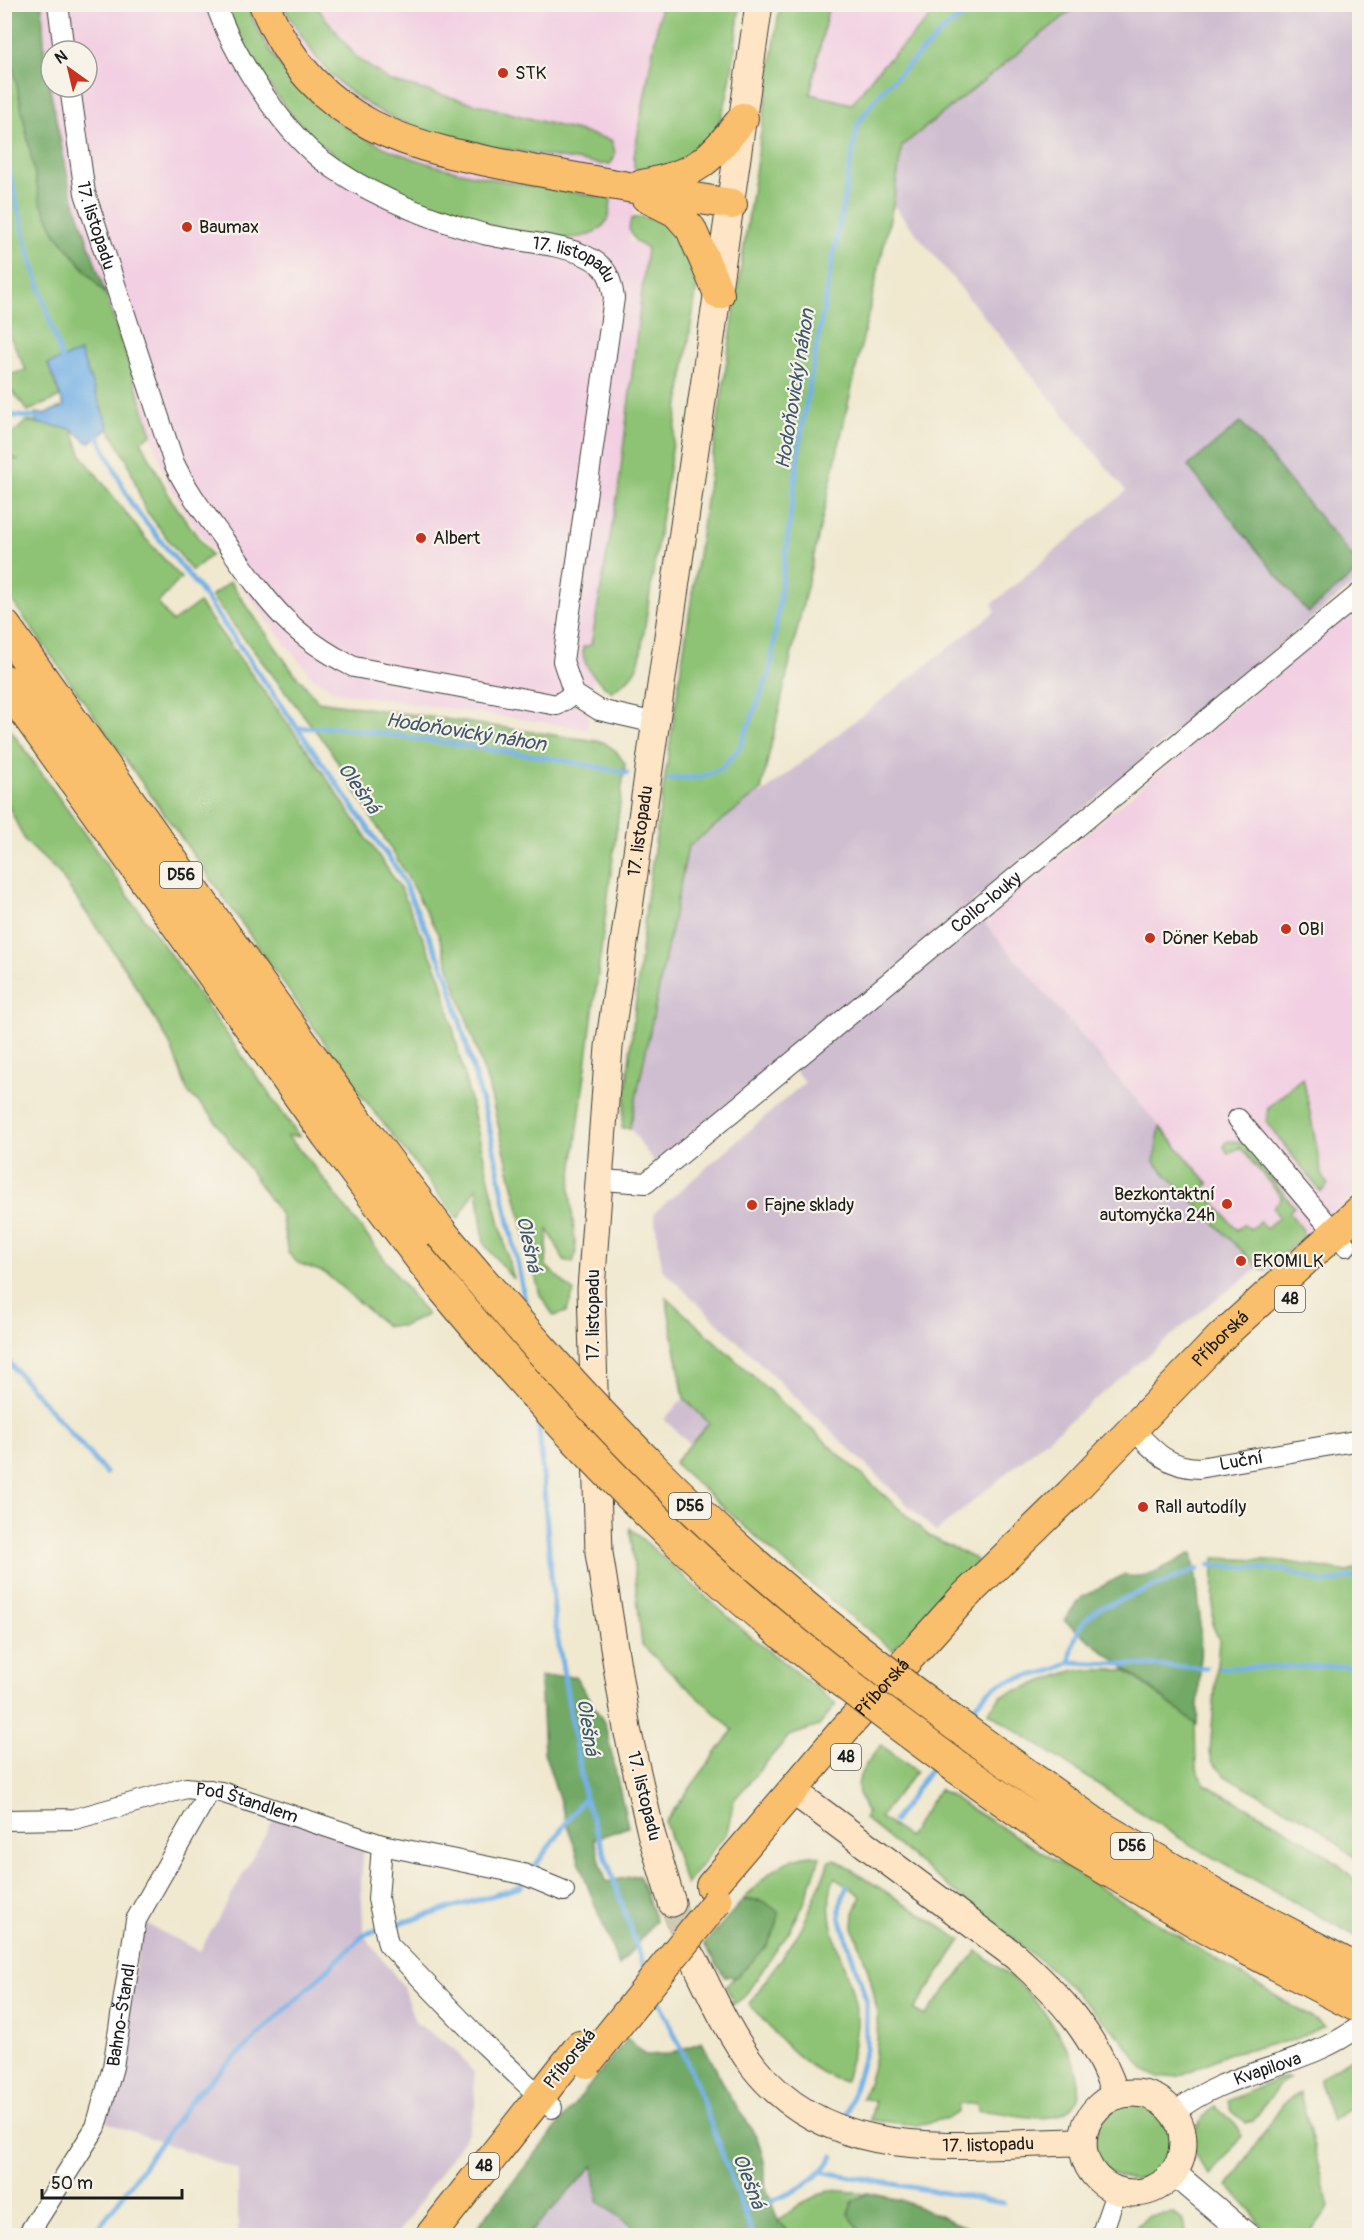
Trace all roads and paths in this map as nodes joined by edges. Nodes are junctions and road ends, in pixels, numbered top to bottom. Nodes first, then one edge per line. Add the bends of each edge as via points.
1 (58, 4) edge
2 (216, 4) edge
3 (264, 4) edge
4 (759, 4) edge
5 (62, 39) edge
6 (71, 99) edge
7 (743, 118) junction
8 (621, 187) junction
9 (732, 204) junction
10 (719, 294) junction
11 (1359, 593) edge
12 (4, 626) edge
13 (4, 681) edge
14 (574, 694) junction
15 (656, 723) junction
16 (1238, 1119) dead end
17 (601, 1179) junction
18 (1359, 1210) edge
19 (1347, 1238) edge
20 (1139, 1435) junction
21 (1359, 1440) edge
22 (210, 1790) junction
23 (799, 1795) junction
24 (4, 1820) edge
25 (382, 1845) junction
26 (564, 1891) dead end
27 (672, 1903) tunnel mouth
28 (694, 1959) tunnel mouth
29 (1359, 1972) edge
30 (1359, 2007) edge
31 (1359, 2026) edge
32 (1116, 2096) junction
33 (545, 2103) junction
34 (1174, 2113) junction
35 (1083, 2142) junction
36 (1174, 2173) junction
37 (1117, 2190) junction
38 (27, 2235) edge
39 (430, 2235) edge
40 (453, 2235) edge
41 (1101, 2235) edge
42 (1248, 2235) edge

1 - 5 street
2 - 14 street, 17. listopadu via 224,30 252,78 319,157 359,184 399,203 485,234 585,255 604,267 611,278 614,298 563,661
3 - 8 main road via 284,42 319,87 382,132 459,156
4 - 7 main road, 17. listopadu
6 - 14 street, 17. listopadu via 85,193 174,463 193,497 275,611 324,652 354,667 557,705
7 - 8 main road via 699,166 674,179
7 - 9 main road, 17. listopadu
8 - 9 main road
8 - 10 main road via 676,212 684,220 697,238
9 - 10 main road, 17. listopadu
10 - 15 main road, 17. listopadu
11 - 17 street, Collo-louky via 646,1183
12 - 29 highway, D56, bridge via 358,1123 441,1233 590,1405 715,1529 834,1632 976,1739 1092,1824
13 - 30 highway, D56, bridge via 332,1140 443,1287 581,1445 692,1554 821,1665 1075,1850 1206,1927
14 - 15 street via 599,710
15 - 17 main road, 17. listopadu via 609,1047
16 - 19 street
17 - 27 main road, 17. listopadu via 591,1289 599,1553 627,1729
18 - 19 main road, Příborská / 48
19 - 20 main road, Příborská / 48 via 1176,1414
20 - 21 street, Luční via 1167,1460 1180,1467 1198,1468
20 - 23 main road, Příborská / 48 via 1124,1456
22 - 24 street, Pod Štandlem via 186,1788 75,1820
22 - 25 street, Pod Štandlem
22 - 38 street, Bahno-Štandl via 136,1920 112,2067 96,2127
23 - 32 main road via 1040,1978 1088,2034
23 - 33 main road, Příborská / 48 via 714,1893
25 - 26 street, Pod Štandlem via 523,1874
25 - 33 street via 378,1899 388,1944
28 - 35 main road, 17. listopadu via 722,2017 756,2069 790,2102 833,2128 891,2143
31 - 34 street, Kvapilova via 1326,2049 1233,2078
32 - 34 main road via 1148,2095
32 - 35 main road via 1096,2109 1084,2130
33 - 39 main road, Příborská / 48
33 - 40 main road, Příborská / 48
34 - 36 main road via 1184,2143
35 - 37 main road via 1093,2173
36 - 37 main road via 1149,2191
36 - 42 street
37 - 41 street

